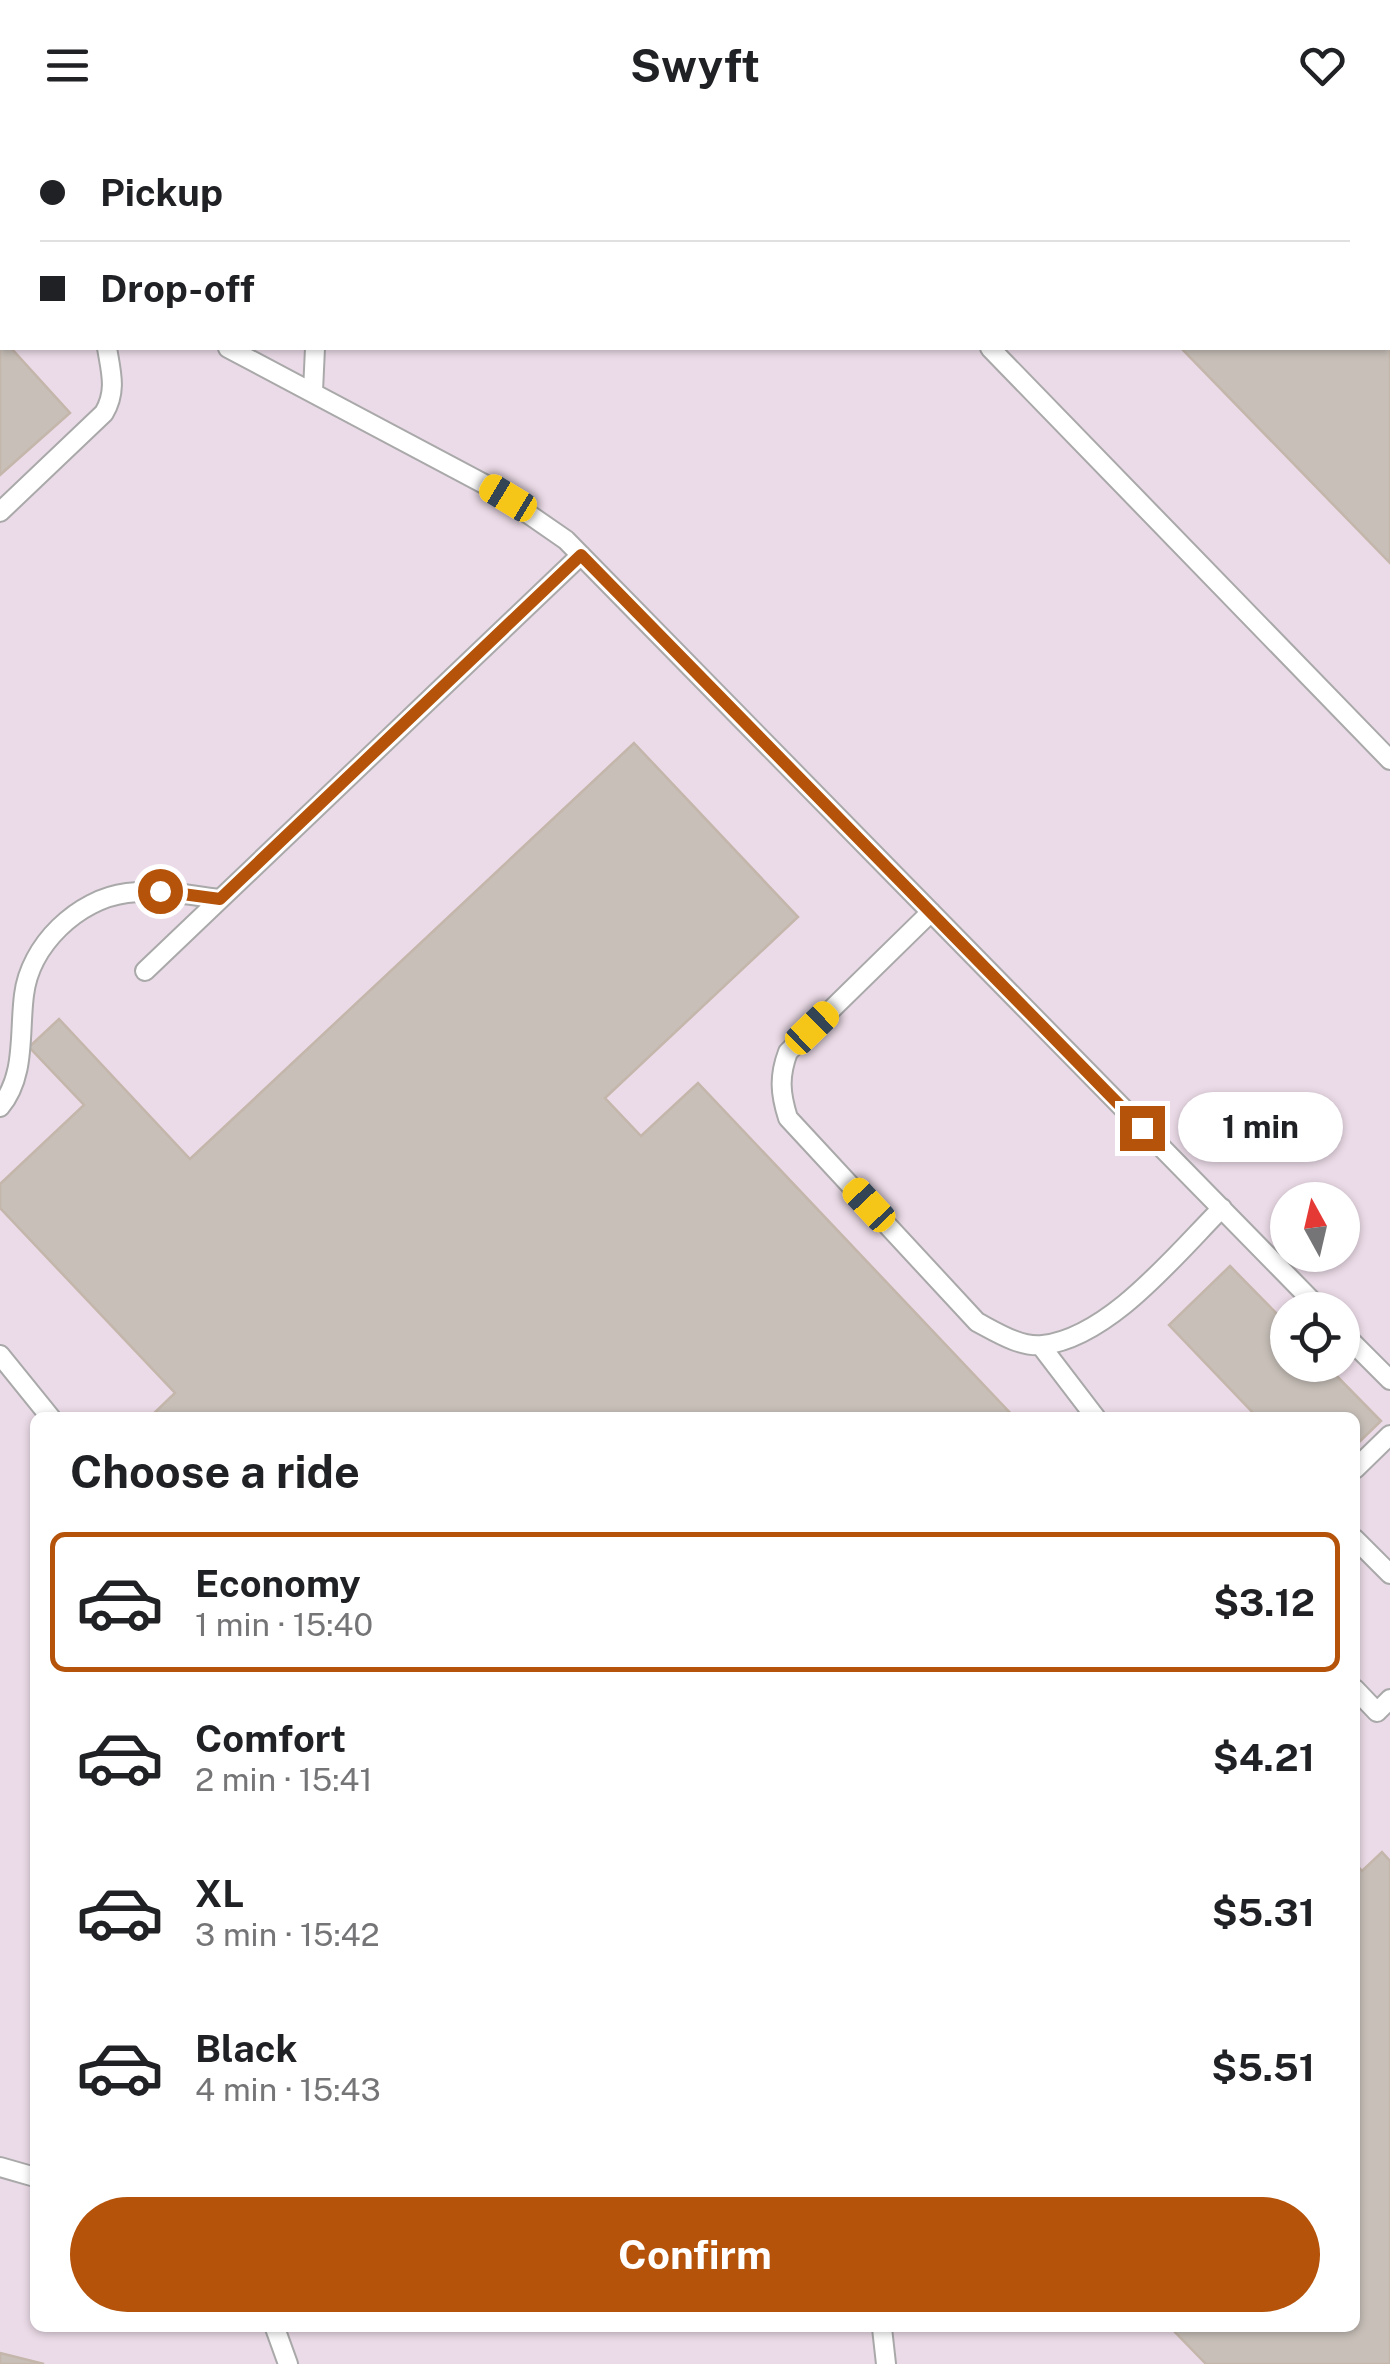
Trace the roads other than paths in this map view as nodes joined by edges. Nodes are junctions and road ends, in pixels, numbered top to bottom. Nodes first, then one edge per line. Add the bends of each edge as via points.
1 (107, 350) edge
2 (232, 350) edge
3 (315, 350) edge
4 (992, 350) edge
5 (313, 391) junction
6 (0, 512) edge
7 (581, 555) junction
8 (1390, 760) edge
9 (220, 899) junction
10 (931, 912) junction
11 (145, 970) dead end
12 (0, 1107) edge
13 (1222, 1208) junction
14 (1304, 1292) edge
15 (1041, 1346) junction
16 (1360, 1350) edge
17 (0, 1356) edge
18 (1390, 1380) edge
19 (46, 1412) edge
20 (1091, 1412) edge
21 (1390, 1435) edge
22 (1360, 1464) edge
23 (1360, 1544) edge
24 (1390, 1574) edge
25 (1360, 1694) edge
26 (1390, 1700) edge
27 (0, 2167) edge
28 (30, 2176) edge
29 (276, 2332) edge
30 (882, 2332) edge
31 (288, 2364) edge
32 (886, 2364) edge

1 - 6 lane via 113,386 104,413
2 - 5 lane
3 - 5 lane
4 - 8 lane
5 - 7 lane via 527,509
7 - 9 lane
7 - 10 lane
9 - 11 lane
9 - 12 lane via 124,893 58,928 30,970 19,1064
10 - 13 lane
10 - 15 lane via 788,1052 780,1075 782,1100 788,1118 977,1322
13 - 14 lane
13 - 15 lane via 1130,1299 1084,1334
15 - 20 lane
16 - 18 lane
17 - 19 lane
21 - 22 lane
23 - 24 lane
25 - 26 lane via 1376,1712
27 - 28 lane
29 - 31 lane
30 - 32 lane

